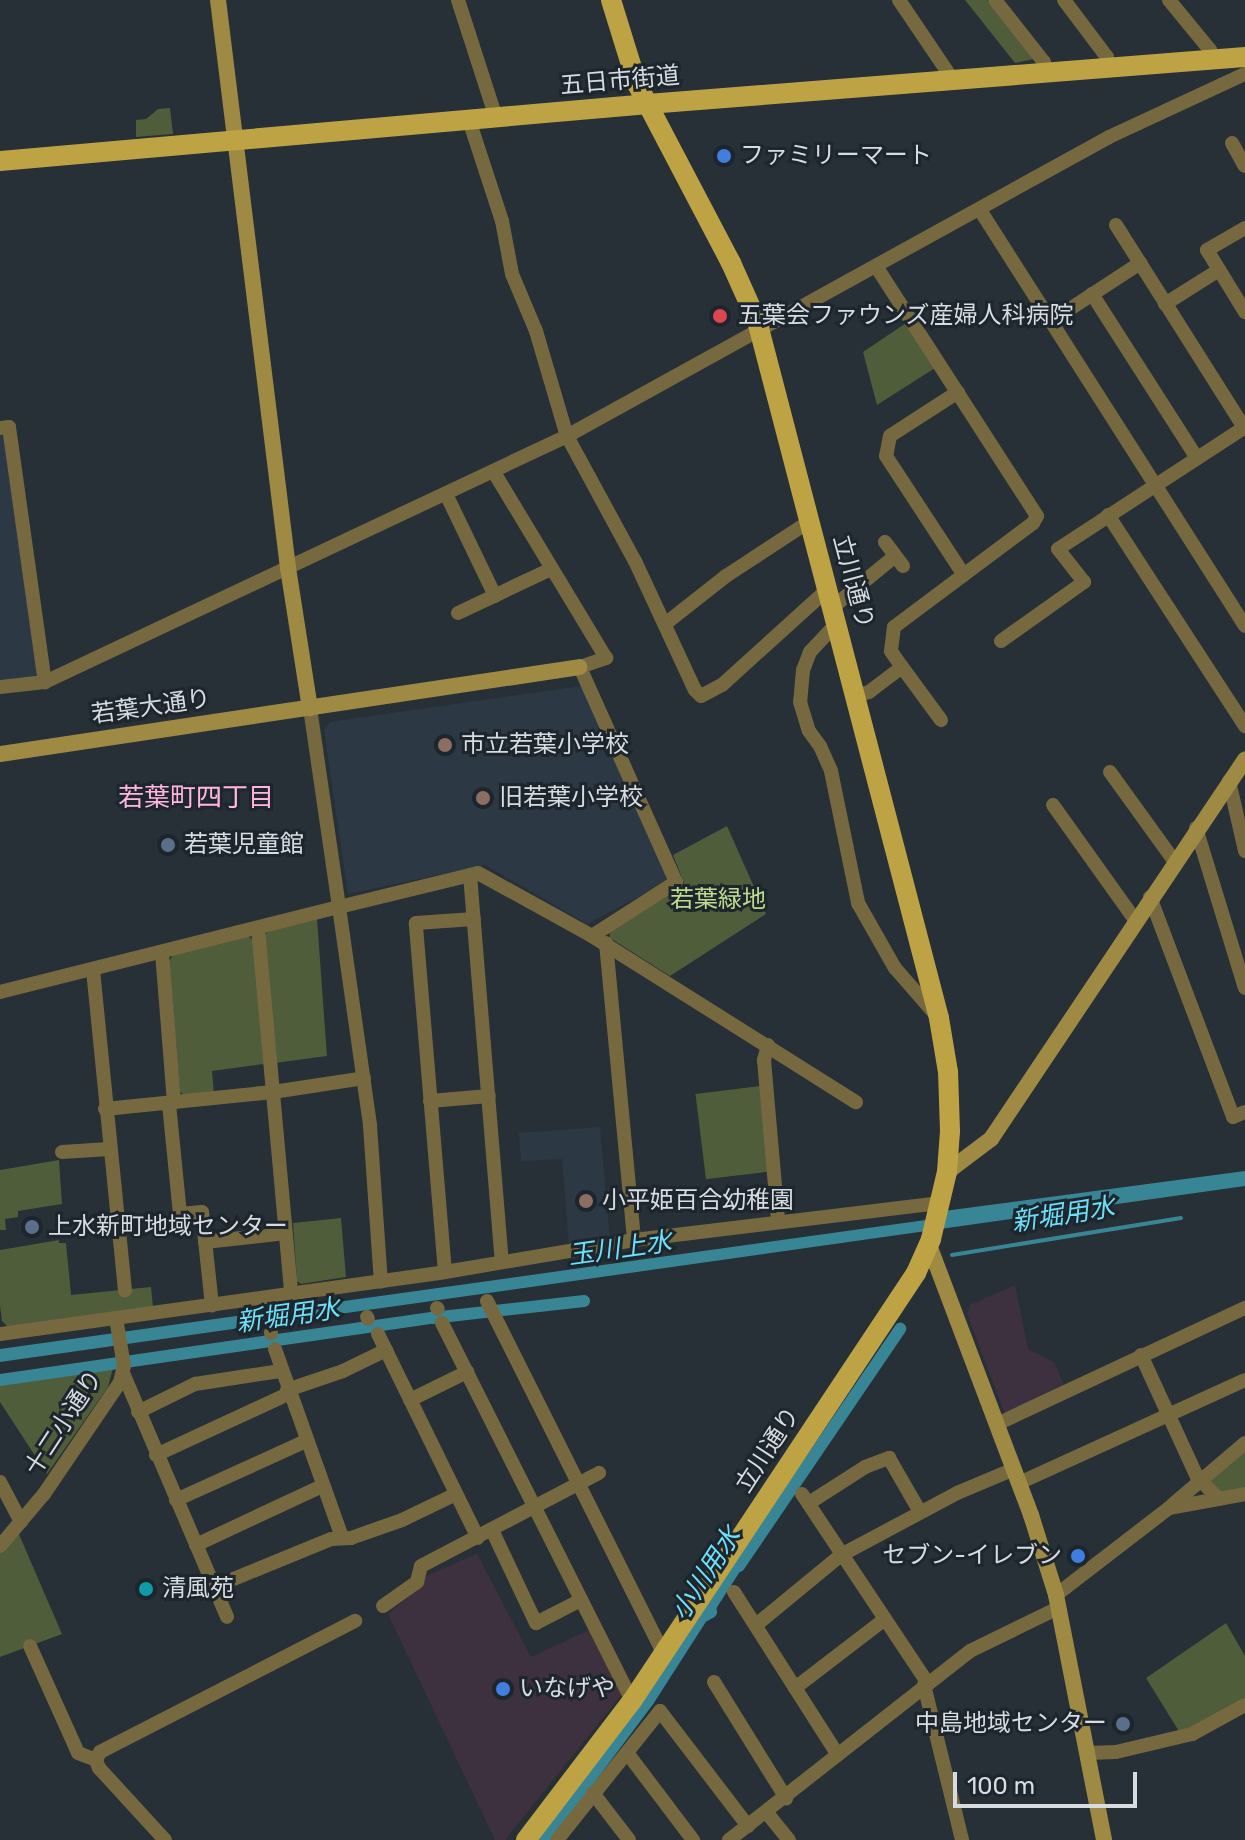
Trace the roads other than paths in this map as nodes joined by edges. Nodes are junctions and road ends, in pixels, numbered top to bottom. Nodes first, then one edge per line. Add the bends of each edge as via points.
1 (218, 0) edge
2 (458, 0) edge
3 (611, 0) edge
4 (899, 0) edge
5 (995, 0) edge
6 (1064, 0) edge
7 (1169, 0) edge
8 (1245, 57) edge
9 (1210, 60) junction
10 (1108, 67) junction
11 (1046, 73) junction
12 (1245, 74) edge
13 (953, 80) junction
14 (648, 104) junction
15 (496, 118) junction
16 (469, 120) junction
17 (233, 139) junction
18 (1232, 143) dead end
19 (0, 161) edge
20 (1245, 166) edge
21 (980, 210) junction
22 (1116, 225) dead end
23 (1245, 228) edge
24 (1140, 263) junction
25 (876, 266) junction
26 (1219, 270) junction
27 (1092, 294) junction
28 (1165, 304) junction
29 (1245, 312) edge
30 (1050, 322) junction
31 (759, 328) junction
32 (958, 392) junction
33 (0, 428) edge
34 (1245, 428) edge
35 (567, 436) junction
36 (1197, 458) junction
37 (493, 471) junction
38 (1156, 484) junction
39 (446, 494) junction
40 (1108, 515) junction
41 (810, 521) junction
42 (885, 542) dead end
43 (288, 568) junction
44 (551, 569) junction
45 (964, 575) junction
46 (495, 596) junction
47 (833, 606) junction
48 (458, 613) dead end
49 (665, 624) junction
50 (1245, 626) edge
51 (1001, 641) dead end
52 (580, 667) junction
53 (902, 667) junction
54 (45, 682) junction
55 (0, 687) edge
56 (856, 696) junction
57 (310, 708) junction
58 (941, 720) dead end
59 (1245, 726) edge
60 (0, 754) edge
61 (1245, 759) edge
62 (1110, 772) dead end
63 (1229, 781) junction
64 (1053, 805) dead end
65 (1196, 828) junction
66 (1245, 851) edge
67 (1175, 862) junction
68 (470, 875) junction
69 (1150, 897) junction
70 (339, 907) junction
71 (474, 919) junction
72 (1135, 920) junction
73 (258, 928) junction
74 (592, 936) junction
75 (606, 943) junction
76 (162, 953) junction
77 (93, 970) junction
78 (1245, 988) edge
79 (0, 992) edge
80 (939, 1018) junction
81 (768, 1045) junction
82 (364, 1078) junction
83 (273, 1092) junction
84 (489, 1096) junction
85 (430, 1101) junction
86 (856, 1102) dead end
87 (172, 1104) junction
88 (105, 1109) junction
89 (1245, 1112) edge
90 (109, 1149) junction
91 (62, 1152) dead end
92 (947, 1172) junction
93 (939, 1205) junction
94 (778, 1221) junction
95 (286, 1233) junction
96 (634, 1240) junction
97 (205, 1242) junction
98 (930, 1242) junction
99 (502, 1262) junction
100 (445, 1272) junction
101 (381, 1282) junction
102 (125, 1290) dead end
103 (291, 1294) junction
104 (212, 1305) junction
105 (1245, 1308) edge
106 (490, 1310) dead end
107 (439, 1313) dead end
108 (116, 1318) junction
109 (0, 1334) edge
110 (378, 1334) dead end
111 (275, 1349) dead end
112 (386, 1350) junction
113 (1141, 1355) junction
114 (123, 1366) junction
115 (280, 1371) junction
116 (467, 1372) junction
117 (1245, 1380) edge
118 (288, 1392) junction
119 (410, 1400) junction
120 (138, 1412) junction
121 (1168, 1415) junction
122 (997, 1424) junction
123 (306, 1441) junction
124 (1245, 1443) edge
125 (156, 1455) junction
126 (599, 1473) dead end
127 (1016, 1476) junction
128 (0, 1482) edge
129 (1203, 1482) junction
130 (580, 1484) junction
131 (322, 1486) junction
132 (456, 1494) junction
133 (1245, 1494) edge
134 (1219, 1499) junction
135 (176, 1500) junction
136 (533, 1508) junction
137 (1169, 1508) junction
138 (920, 1512) junction
139 (21, 1522) junction
140 (485, 1534) junction
141 (342, 1537) junction
142 (196, 1545) junction
143 (0, 1546) edge
144 (841, 1555) junction
145 (214, 1587) junction
146 (734, 1592) dead end
147 (579, 1601) junction
148 (1057, 1601) junction
149 (383, 1606) dead end
150 (227, 1617) dead end
151 (885, 1619) junction
152 (355, 1621) dead end
153 (756, 1625) junction
154 (30, 1646) dead end
155 (663, 1653) junction
156 (714, 1682) dead end
157 (926, 1683) junction
158 (795, 1688) junction
159 (632, 1701) junction
160 (1245, 1705) edge
161 (1088, 1753) junction
162 (628, 1754) junction
163 (838, 1755) junction
164 (96, 1760) junction
165 (593, 1793) junction
166 (786, 1798) junction
167 (767, 1813) junction
168 (748, 1826) junction
169 (562, 1838) edge
170 (165, 1840) edge
171 (526, 1840) edge
172 (629, 1840) edge
173 (693, 1840) edge
174 (729, 1840) edge
175 (789, 1840) edge
176 (962, 1840) edge
177 (1104, 1840) edge

1 - 17 street
2 - 15 street
3 - 14 main road, 立川通り
4 - 13 street
5 - 11 street via 1044,62
6 - 10 street via 1107,57
7 - 9 street via 1210,50
8 - 9 main road, 五日市街道
9 - 10 main road, 五日市街道
10 - 11 main road, 五日市街道
11 - 13 main road, 五日市街道
12 - 21 street via 1109,137
13 - 14 main road, 五日市街道
14 - 15 main road, 五日市街道
14 - 31 main road, 立川通り
15 - 16 main road, 五日市街道
16 - 17 main road, 五日市街道
16 - 35 street via 502,221 512,274 536,331
17 - 19 main road, 五日市街道
17 - 43 street
18 - 20 street
21 - 25 street
21 - 30 street
22 - 24 street
23 - 26 street via 1207,250
24 - 27 street
24 - 28 street
25 - 31 street
25 - 32 street
26 - 28 street
26 - 29 street
27 - 30 street
27 - 36 street
28 - 34 street
30 - 38 street
31 - 35 street
31 - 41 main road, 立川通り
32 - 45 street via 1037,516
32 - 45 street via 890,436 886,456
33 - 54 street via 9,427
34 - 36 street
35 - 37 street
35 - 49 street
36 - 38 street
37 - 39 street
37 - 44 street
38 - 40 street
38 - 50 street
39 - 43 street
39 - 46 street
40 - 51 street via 1058,549 1084,582
40 - 59 street
41 - 47 main road, 立川通り
41 - 49 street
42 - 47 street via 899,561
43 - 54 street
43 - 57 street
44 - 46 street
44 - 52 street via 606,658
45 - 53 street via 894,627 891,651
46 - 48 street
47 - 49 street via 701,696
47 - 56 main road, 立川通り
47 - 80 street via 803,670 800,702 831,771 858,903 895,968
52 - 57 street, 若葉大通り
52 - 74 street via 676,882
53 - 56 street
53 - 58 street
54 - 55 street
56 - 80 main road, 立川通り
57 - 60 street, 若葉大通り
57 - 70 street
61 - 63 street
62 - 67 street
63 - 65 street
63 - 66 street
64 - 72 street
65 - 67 street
65 - 78 street
67 - 69 street
68 - 70 street
68 - 71 street
68 - 74 street via 486,875
69 - 72 street
69 - 89 street via 1233,1117
70 - 73 street
70 - 82 street
71 - 84 street
71 - 85 street via 416,923
72 - 92 street via 991,1139
73 - 76 street
73 - 83 street
74 - 75 street
75 - 81 street
75 - 96 street
76 - 77 street
76 - 87 street
77 - 79 street
77 - 88 street
80 - 92 main road, 立川通り via 948,1072
81 - 86 street
81 - 94 street via 764,1060
82 - 83 street
82 - 101 street
83 - 87 street
83 - 95 street
84 - 85 street
84 - 99 street
85 - 100 street
87 - 88 street
87 - 97 street via 180,1214 202,1212
88 - 90 street
90 - 91 street
90 - 102 street
92 - 93 main road, 立川通り
93 - 94 street
93 - 98 main road, 立川通り
94 - 96 street
95 - 97 street
95 - 103 street
96 - 99 street
97 - 104 street
98 - 122 street
98 - 155 main road, 立川通り via 900,1297
99 - 100 street
100 - 101 street
101 - 103 street
103 - 104 street
104 - 108 street
105 - 113 street
106 - 130 street
107 - 116 street
108 - 109 street
108 - 114 street
110 - 112 street
111 - 115 street
112 - 118 street
112 - 119 street
113 - 121 street
113 - 122 street
114 - 120 street
114 - 139 street, 十二小通り via 69,1459
115 - 118 street
115 - 120 street via 195,1384
116 - 119 street
116 - 136 street
117 - 121 street
118 - 123 street
118 - 125 street
119 - 132 street
120 - 125 street
121 - 127 street
121 - 129 street
122 - 127 street
123 - 131 street
123 - 135 street
124 - 129 street
125 - 135 street
126 - 130 street
127 - 138 street
127 - 148 street
128 - 139 street
129 - 134 street
129 - 137 street
130 - 136 street
130 - 155 street
131 - 141 street
131 - 142 street
132 - 140 street
132 - 141 street via 402,1520
133 - 134 street
134 - 137 street
135 - 142 street
136 - 140 street
136 - 147 street
137 - 148 street
138 - 144 street
138 - 144 street via 889,1458 805,1499
139 - 143 street, 十二小通り
140 - 147 street via 536,1623
140 - 149 street via 421,1566 417,1582
141 - 145 street
142 - 145 street
144 - 151 street
144 - 153 street
145 - 150 street
146 - 153 street
147 - 159 street
148 - 157 street
148 - 161 street
151 - 157 street
151 - 158 street
152 - 164 street via 100,1752
153 - 158 street
154 - 164 street via 78,1753
155 - 159 main road, 立川通り
156 - 166 street
157 - 163 street
157 - 176 street
158 - 163 street
159 - 171 main road, 立川通り
160 - 161 street via 1192,1734 1116,1752
161 - 177 street
162 - 165 street
162 - 168 street via 660,1711
162 - 173 street
163 - 166 street
164 - 170 street
165 - 169 street
165 - 172 street
166 - 167 street
167 - 168 street
167 - 175 street
168 - 174 street

